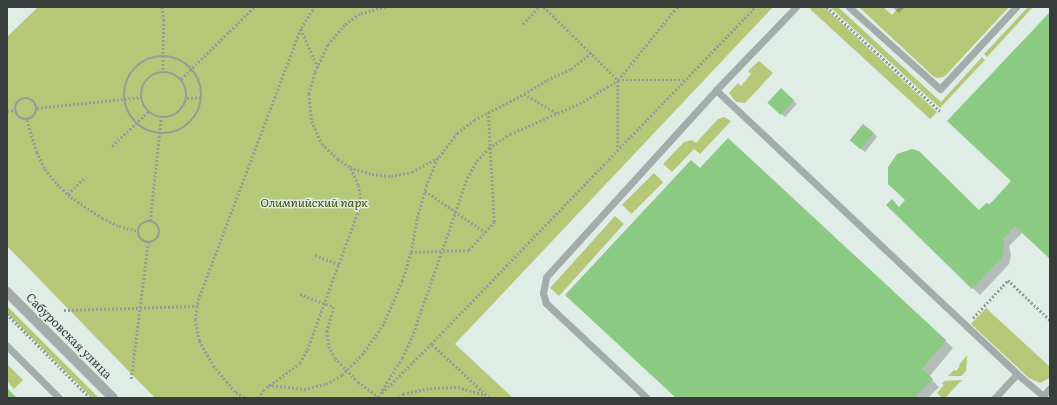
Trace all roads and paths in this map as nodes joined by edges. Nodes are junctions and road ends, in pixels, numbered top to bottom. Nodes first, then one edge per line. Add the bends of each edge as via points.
1 (162, 7) edge
2 (254, 7) edge
3 (314, 7) edge
4 (386, 7) edge
5 (539, 7) edge
6 (544, 7) edge
7 (677, 7) edge
8 (755, 7) edge
9 (796, 7) edge
10 (827, 7) edge
11 (849, 7) edge
12 (1016, 7) edge
13 (523, 24) dead end
14 (300, 28) junction
15 (591, 53) junction
16 (163, 56) junction
17 (318, 68) junction
18 (192, 69) junction
19 (163, 72) junction
20 (181, 79) junction
21 (618, 80) junction
22 (684, 80) junction
23 (716, 90) junction
24 (524, 94) junction
25 (141, 97) junction
26 (202, 97) junction
27 (125, 98) junction
28 (187, 98) junction
29 (37, 108) junction
30 (15, 110) junction
31 (7, 111) edge
32 (148, 112) junction
33 (488, 112) junction
34 (941, 112) dead end
35 (557, 113) junction
36 (161, 118) junction
37 (27, 120) junction
38 (136, 123) junction
39 (160, 134) junction
40 (112, 146) dead end
41 (490, 148) junction
42 (618, 148) junction
43 (438, 157) junction
44 (350, 167) junction
45 (85, 177) dead end
46 (425, 191) junction
47 (68, 194) junction
48 (455, 212) junction
49 (150, 221) junction
50 (138, 231) junction
51 (485, 232) junction
52 (148, 243) junction
53 (442, 250) junction
54 (411, 252) junction
55 (315, 255) dead end
56 (339, 264) junction
57 (7, 292) edge
58 (300, 294) dead end
59 (324, 303) junction
60 (198, 306) junction
61 (141, 308) junction
62 (64, 310) dead end
63 (7, 314) edge
64 (1050, 320) edge
65 (966, 325) junction
66 (431, 344) junction
67 (7, 346) edge
68 (347, 370) junction
69 (1017, 374) junction
70 (131, 378) dead end
71 (268, 385) junction
72 (1050, 388) edge
73 (486, 395) junction
74 (59, 398) edge
75 (90, 398) edge
76 (113, 398) edge
77 (244, 398) edge
78 (258, 398) edge
79 (377, 398) edge
80 (399, 398) edge
81 (489, 398) edge
82 (647, 398) edge
83 (995, 398) edge

1 - 16 path
2 - 18 path
3 - 14 path
4 - 17 path via 360,14 345,25 328,45
5 - 13 path
6 - 15 path
7 - 21 path
8 - 22 path
9 - 23 lane
10 - 34 path
11 - 12 lane via 940,89
14 - 17 path
14 - 60 path
15 - 21 path
15 - 24 path via 572,69
16 - 18 path via 178,59
16 - 19 path
16 - 27 path via 150,58 134,69 126,85
17 - 44 path via 309,94 312,121 322,144
18 - 20 path
18 - 26 path via 198,78
19 - 20 path via 172,73
19 - 25 path via 150,76 145,82
20 - 28 path via 187,90
21 - 22 path
21 - 35 path via 583,102
21 - 42 path
22 - 42 path
23 - 65 lane
23 - 82 lane via 546,277 543,286 546,303
24 - 33 path
24 - 35 path
25 - 27 path
25 - 32 path
26 - 28 path
26 - 39 path via 196,116 190,123 174,132
27 - 29 path
27 - 38 path via 128,112
28 - 36 path via 177,115
29 - 30 path via 33,100 22,98
29 - 37 path via 37,114
30 - 31 path
30 - 37 path via 21,119
32 - 36 path
32 - 38 path
33 - 41 path
33 - 43 path via 457,133
35 - 41 path via 510,134
36 - 39 path
37 - 47 path via 45,169
38 - 39 path
38 - 40 path
39 - 49 path
41 - 48 path via 477,161 467,178
41 - 51 path via 494,222
42 - 66 path
43 - 44 path via 412,172 391,176 372,174
43 - 46 path
44 - 56 path via 358,185 361,203
45 - 47 path
46 - 48 path
46 - 54 path
47 - 50 path via 102,218
48 - 51 path
48 - 53 path
49 - 50 path via 140,225
49 - 52 path via 156,223 160,232 157,240
50 - 52 path via 140,239
51 - 53 path via 469,250
52 - 61 path
53 - 54 path
53 - 79 path via 412,337
54 - 68 path via 384,323 364,352
55 - 56 path
56 - 59 path
57 - 76 street, Сабуровская улица
58 - 59 path
59 - 68 path via 334,307 326,331 329,346 335,358
59 - 71 path via 300,362
60 - 61 path
60 - 77 path via 198,341 214,367 235,392
61 - 62 path
61 - 70 path
63 - 75 path
64 - 65 path via 1008,280
65 - 69 lane
66 - 73 path
66 - 79 path
67 - 74 lane
68 - 71 path via 342,376 326,384 304,389
68 - 79 path
69 - 72 lane via 1043,396
69 - 83 lane
71 - 78 path
73 - 80 path via 451,387 430,388 403,394
73 - 81 path

